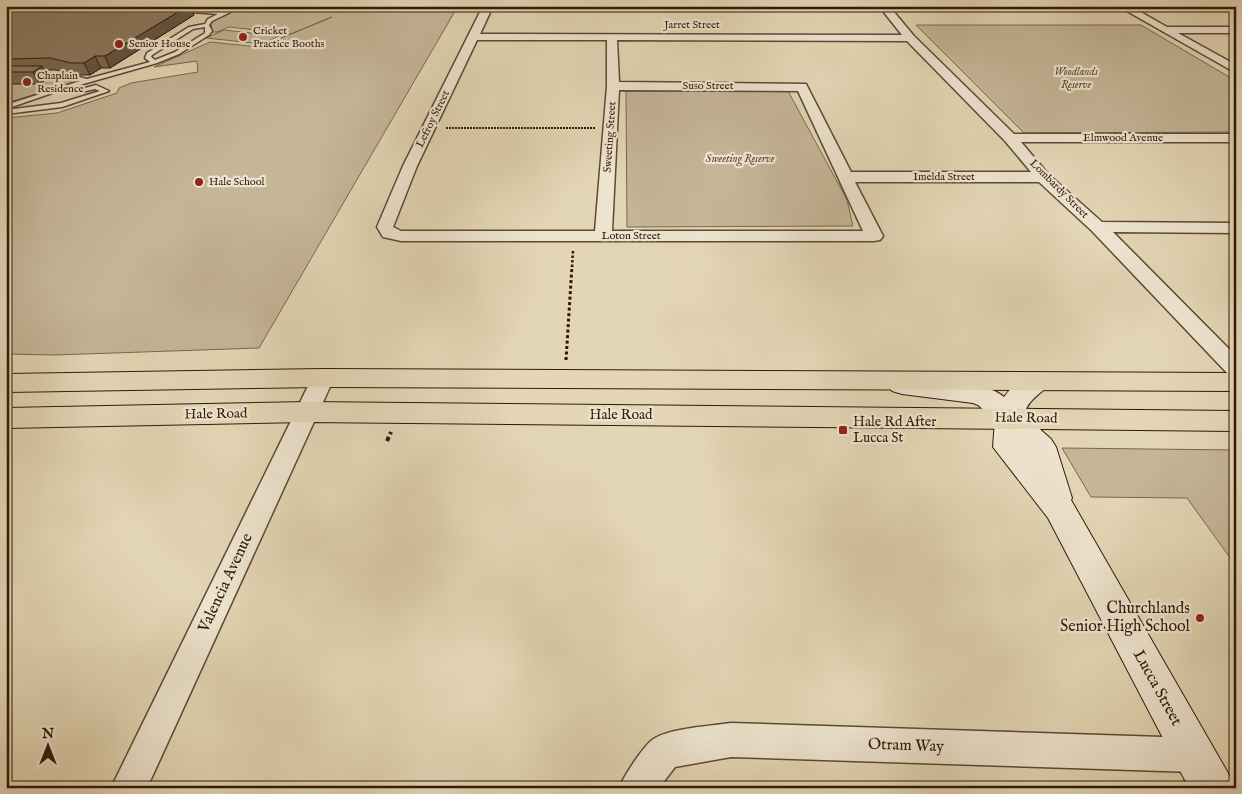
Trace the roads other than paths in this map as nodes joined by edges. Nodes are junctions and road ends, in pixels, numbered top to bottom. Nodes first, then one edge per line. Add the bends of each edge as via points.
1 (241, 6) edge
2 (488, 6) edge
3 (884, 6) edge
4 (1123, 6) edge
5 (173, 10) edge
6 (225, 13) junction
7 (207, 25) junction
8 (1165, 30) junction
9 (1236, 30) edge
10 (474, 37) junction
11 (612, 38) junction
12 (910, 38) junction
13 (156, 62) junction
14 (1236, 70) edge
15 (23, 74) edge
16 (87, 81) junction
17 (613, 86) junction
18 (6, 107) edge
19 (6, 112) edge
20 (1010, 138) junction
21 (1236, 138) edge
22 (846, 177) junction
23 (1043, 177) junction
24 (1098, 227) junction
25 (1236, 228) edge
26 (389, 233) joint
27 (603, 236) junction
28 (1236, 369) edge
29 (322, 378) junction
30 (869, 381) junction
31 (1038, 381) junction
32 (1236, 382) edge
33 (6, 383) edge
34 (307, 412) junction
35 (6, 418) edge
36 (1009, 418) junction
37 (1236, 421) edge
38 (1194, 755) junction
39 (129, 788) edge
40 (637, 788) edge
41 (1213, 788) edge

1 - 6 lane
2 - 10 street, Lefroy Street
3 - 12 street, Lombardy Street
4 - 8 street
5 - 6 lane
6 - 7 lane
7 - 13 lane via 207,34
7 - 13 lane via 191,28 148,56
8 - 9 street
8 - 14 street
10 - 11 street, Jarret Street
10 - 26 street, Lefroy Street via 410,166 386,227
11 - 12 street, Jarret Street
11 - 17 street, Sweeting Street
12 - 20 street, Lombardy Street
13 - 16 lane
15 - 16 lane via 66,76
16 - 18 lane
17 - 22 street, Suso Street via 802,87
17 - 27 street, Sweeting Street
18 - 19 lane via 28,105 96,87 106,91 62,105
20 - 21 street, Elmwood Avenue
20 - 23 street, Lombardy Street
22 - 23 street, Imelda Street
22 - 27 street, Loton Street via 874,236
23 - 24 street, Lombardy Street
24 - 25 street
24 - 28 street, Lombardy Street
26 - 27 street, Loton Street via 401,236
29 - 30 main road
29 - 33 main road
29 - 34 street, Valencia Avenue
30 - 31 main road
30 - 36 street, Lucca Street via 976,394 988,398
31 - 32 main road
31 - 36 street via 1015,399
34 - 35 main road, Hale Road
34 - 36 main road, Hale Road
34 - 39 street, Valencia Avenue
36 - 37 main road, Hale Road
36 - 38 street, Lucca Street via 1041,447 1059,509
38 - 40 street, Otram Way via 731,740 665,751
38 - 41 street, Lucca Street

